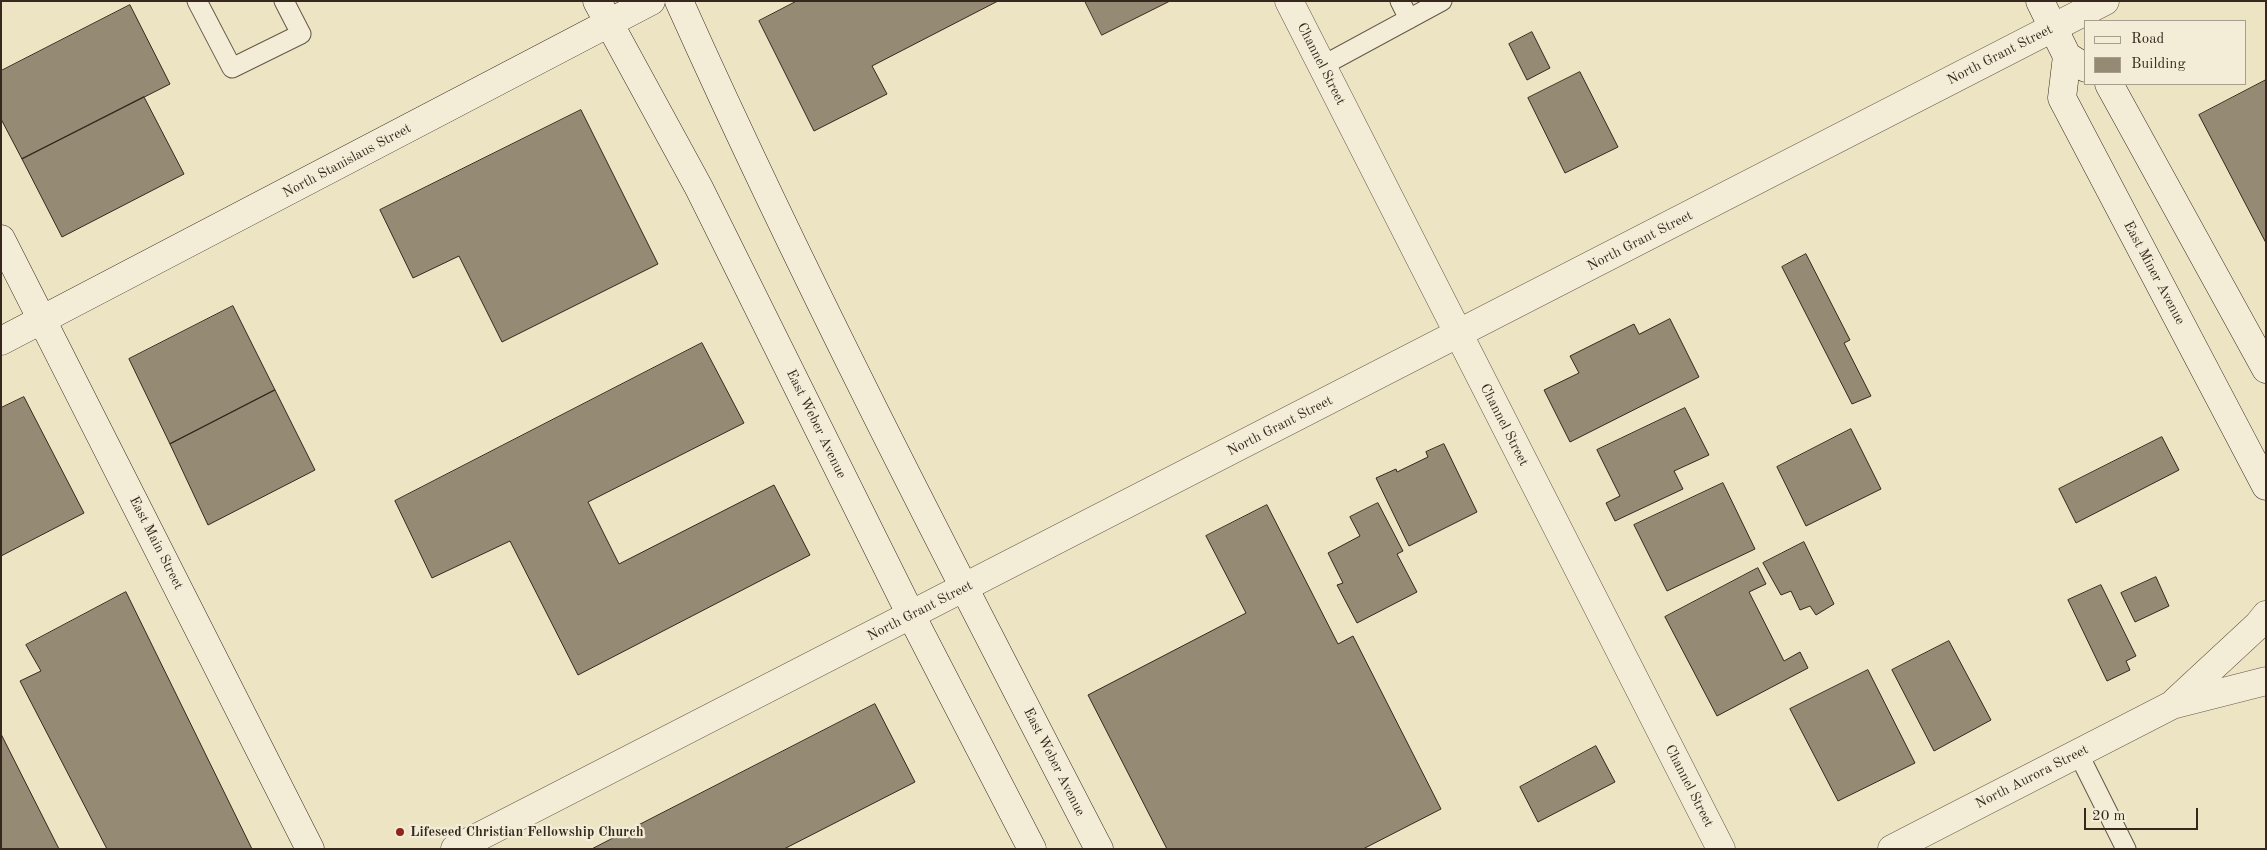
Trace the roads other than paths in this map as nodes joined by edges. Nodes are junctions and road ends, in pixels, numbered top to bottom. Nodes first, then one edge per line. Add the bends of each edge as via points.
1 (197, 1) edge
2 (284, 1) edge
3 (651, 1) edge
4 (679, 1) edge
5 (1289, 1) edge
6 (1400, 1) edge
7 (1442, 1) edge
8 (2040, 1) edge
9 (2105, 1) edge
10 (603, 12) edge
11 (1409, 18) junction
12 (2054, 28) junction
13 (2077, 62) edge
14 (1322, 66) junction
15 (2110, 85) edge
16 (1, 238) edge
17 (43, 320) junction
18 (1458, 334) junction
19 (1, 341) edge
20 (2266, 369) edge
21 (2266, 486) edge
22 (965, 588) junction
23 (911, 615) junction
24 (2266, 615) edge
25 (2266, 681) edge
26 (2172, 705) junction
27 (2078, 753) junction
28 (310, 849) edge
29 (454, 849) edge
30 (1032, 849) edge
31 (1099, 849) edge
32 (1721, 849) edge
33 (1892, 849) edge
34 (2126, 849) edge

1 - 2 lane via 232,68 301,34
3 - 10 street, North Stanislaus Street
4 - 22 street, East Weber Avenue via 752,162
5 - 14 street, Channel Street
6 - 11 lane
7 - 11 lane
8 - 12 street, East Miner Avenue
9 - 12 street, North Grant Street
10 - 17 street, North Stanislaus Street
10 - 23 street, East Weber Avenue via 699,188
11 - 14 lane
12 - 13 street, East Miner Avenue
12 - 18 street, North Grant Street
13 - 21 street, East Miner Avenue via 2062,98
14 - 18 street, Channel Street
15 - 20 street
16 - 17 street, East Main Street
17 - 19 street, North Stanislaus Street
17 - 28 street, East Main Street
18 - 22 street, North Grant Street
18 - 32 street, Channel Street
22 - 23 street, North Grant Street
22 - 31 street, East Weber Avenue
23 - 29 street, North Grant Street
23 - 30 street, East Weber Avenue
24 - 26 street, North Aurora Street
25 - 26 street, North Aurora Street
26 - 27 street, North Aurora Street
27 - 33 street, North Aurora Street
27 - 34 lane

